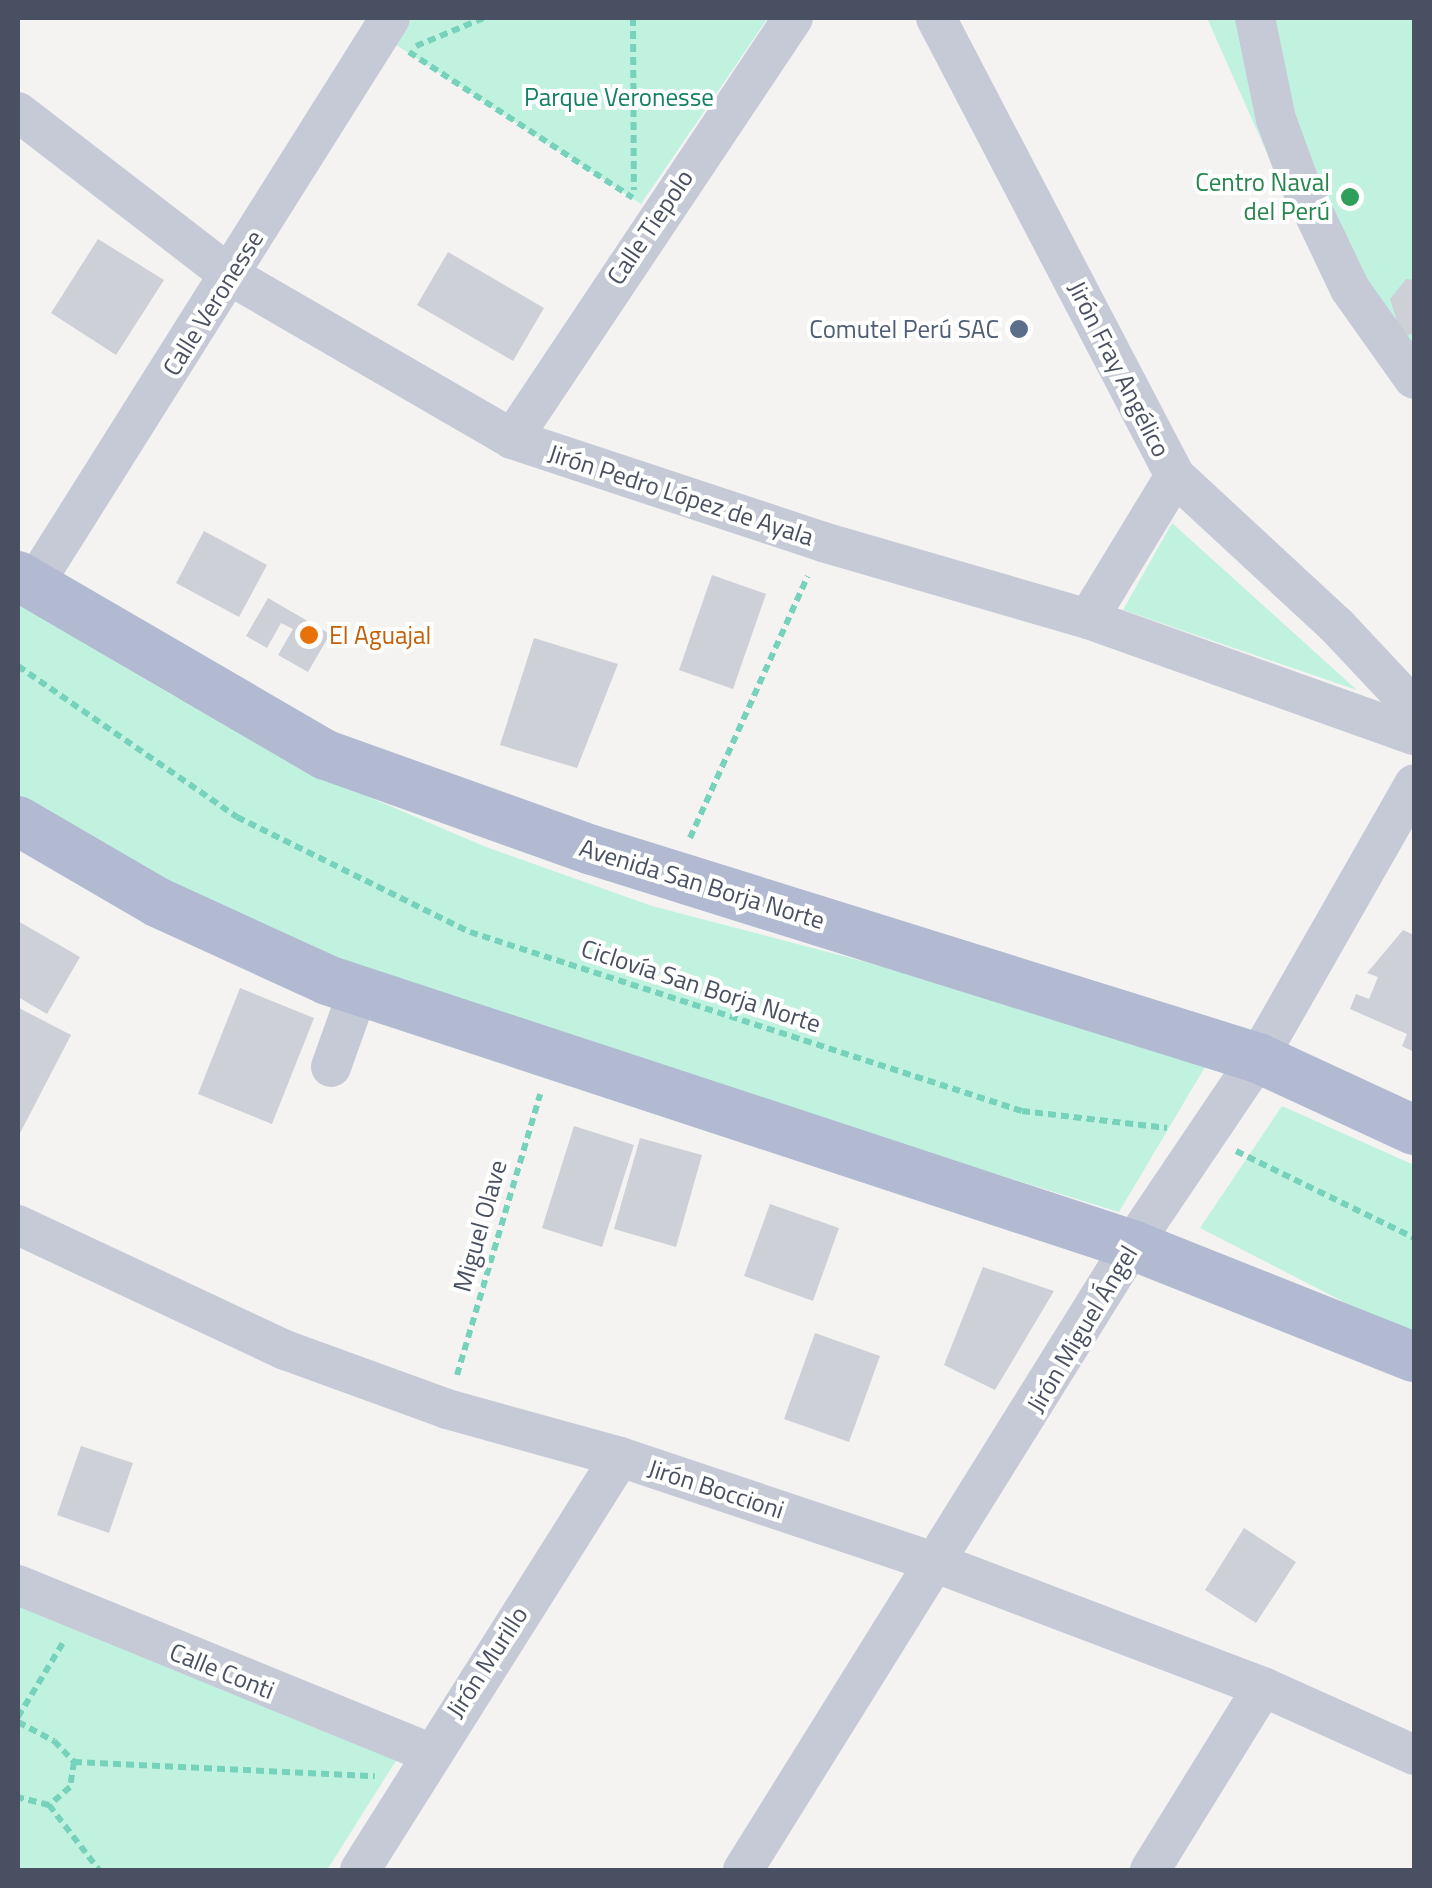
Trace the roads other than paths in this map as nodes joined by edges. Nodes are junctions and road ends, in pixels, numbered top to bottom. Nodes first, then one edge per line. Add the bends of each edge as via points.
1 (794, 18) edge
2 (936, 18) edge
3 (1255, 18) edge
4 (398, 34) edge
5 (18, 112) edge
6 (231, 276) junction
7 (1414, 379) edge
8 (512, 439) junction
9 (1174, 476) junction
10 (25, 581) edge
11 (1088, 619) junction
12 (1414, 708) edge
13 (1414, 735) edge
14 (1414, 784) edge
15 (18, 821) edge
16 (358, 991) junction
17 (1258, 1058) junction
18 (332, 1067) dead end
19 (1414, 1130) edge
20 (18, 1225) edge
21 (1132, 1245) junction
22 (1414, 1358) edge
23 (620, 1457) junction
24 (939, 1564) junction
25 (18, 1584) edge
26 (1263, 1687) junction
27 (429, 1753) junction
28 (1414, 1755) edge
29 (360, 1870) edge
30 (743, 1870) edge
31 (1150, 1870) edge

1 - 8 street, Calle Tiepolo via 641,213
2 - 9 street, Jirón Fray Angélico
3 - 7 street via 1276,118 1299,182 1350,289
4 - 6 street, Calle Veronesse
5 - 6 street, Jirón Pedro López de Ayala
6 - 8 street, Jirón Pedro López de Ayala
6 - 10 street, Calle Veronesse
8 - 11 street, Jirón Pedro López de Ayala via 824,542
9 - 11 street
9 - 12 street, Jirón Fray Angélico via 1350,638
10 - 17 main road, Avenida San Borja Norte via 326,755 673,876
11 - 13 street, Jirón Pedro López de Ayala
14 - 17 street, Jirón Miguel Ángel
15 - 16 main road via 157,902
16 - 18 street
16 - 21 main road
17 - 19 main road, Avenida San Borja Norte
17 - 21 street, Jirón Miguel Ángel
20 - 23 street, Jirón Boccioni via 285,1350 447,1408
21 - 22 main road
21 - 24 street, Jirón Miguel Ángel
23 - 24 street, Jirón Boccioni
23 - 27 street, Jirón Murillo
24 - 26 street, Jirón Boccioni
24 - 30 street, Jirón Miguel Ángel
25 - 27 street, Calle Conti
26 - 28 street, Jirón Boccioni
26 - 31 street
27 - 29 street, Jirón Murillo

